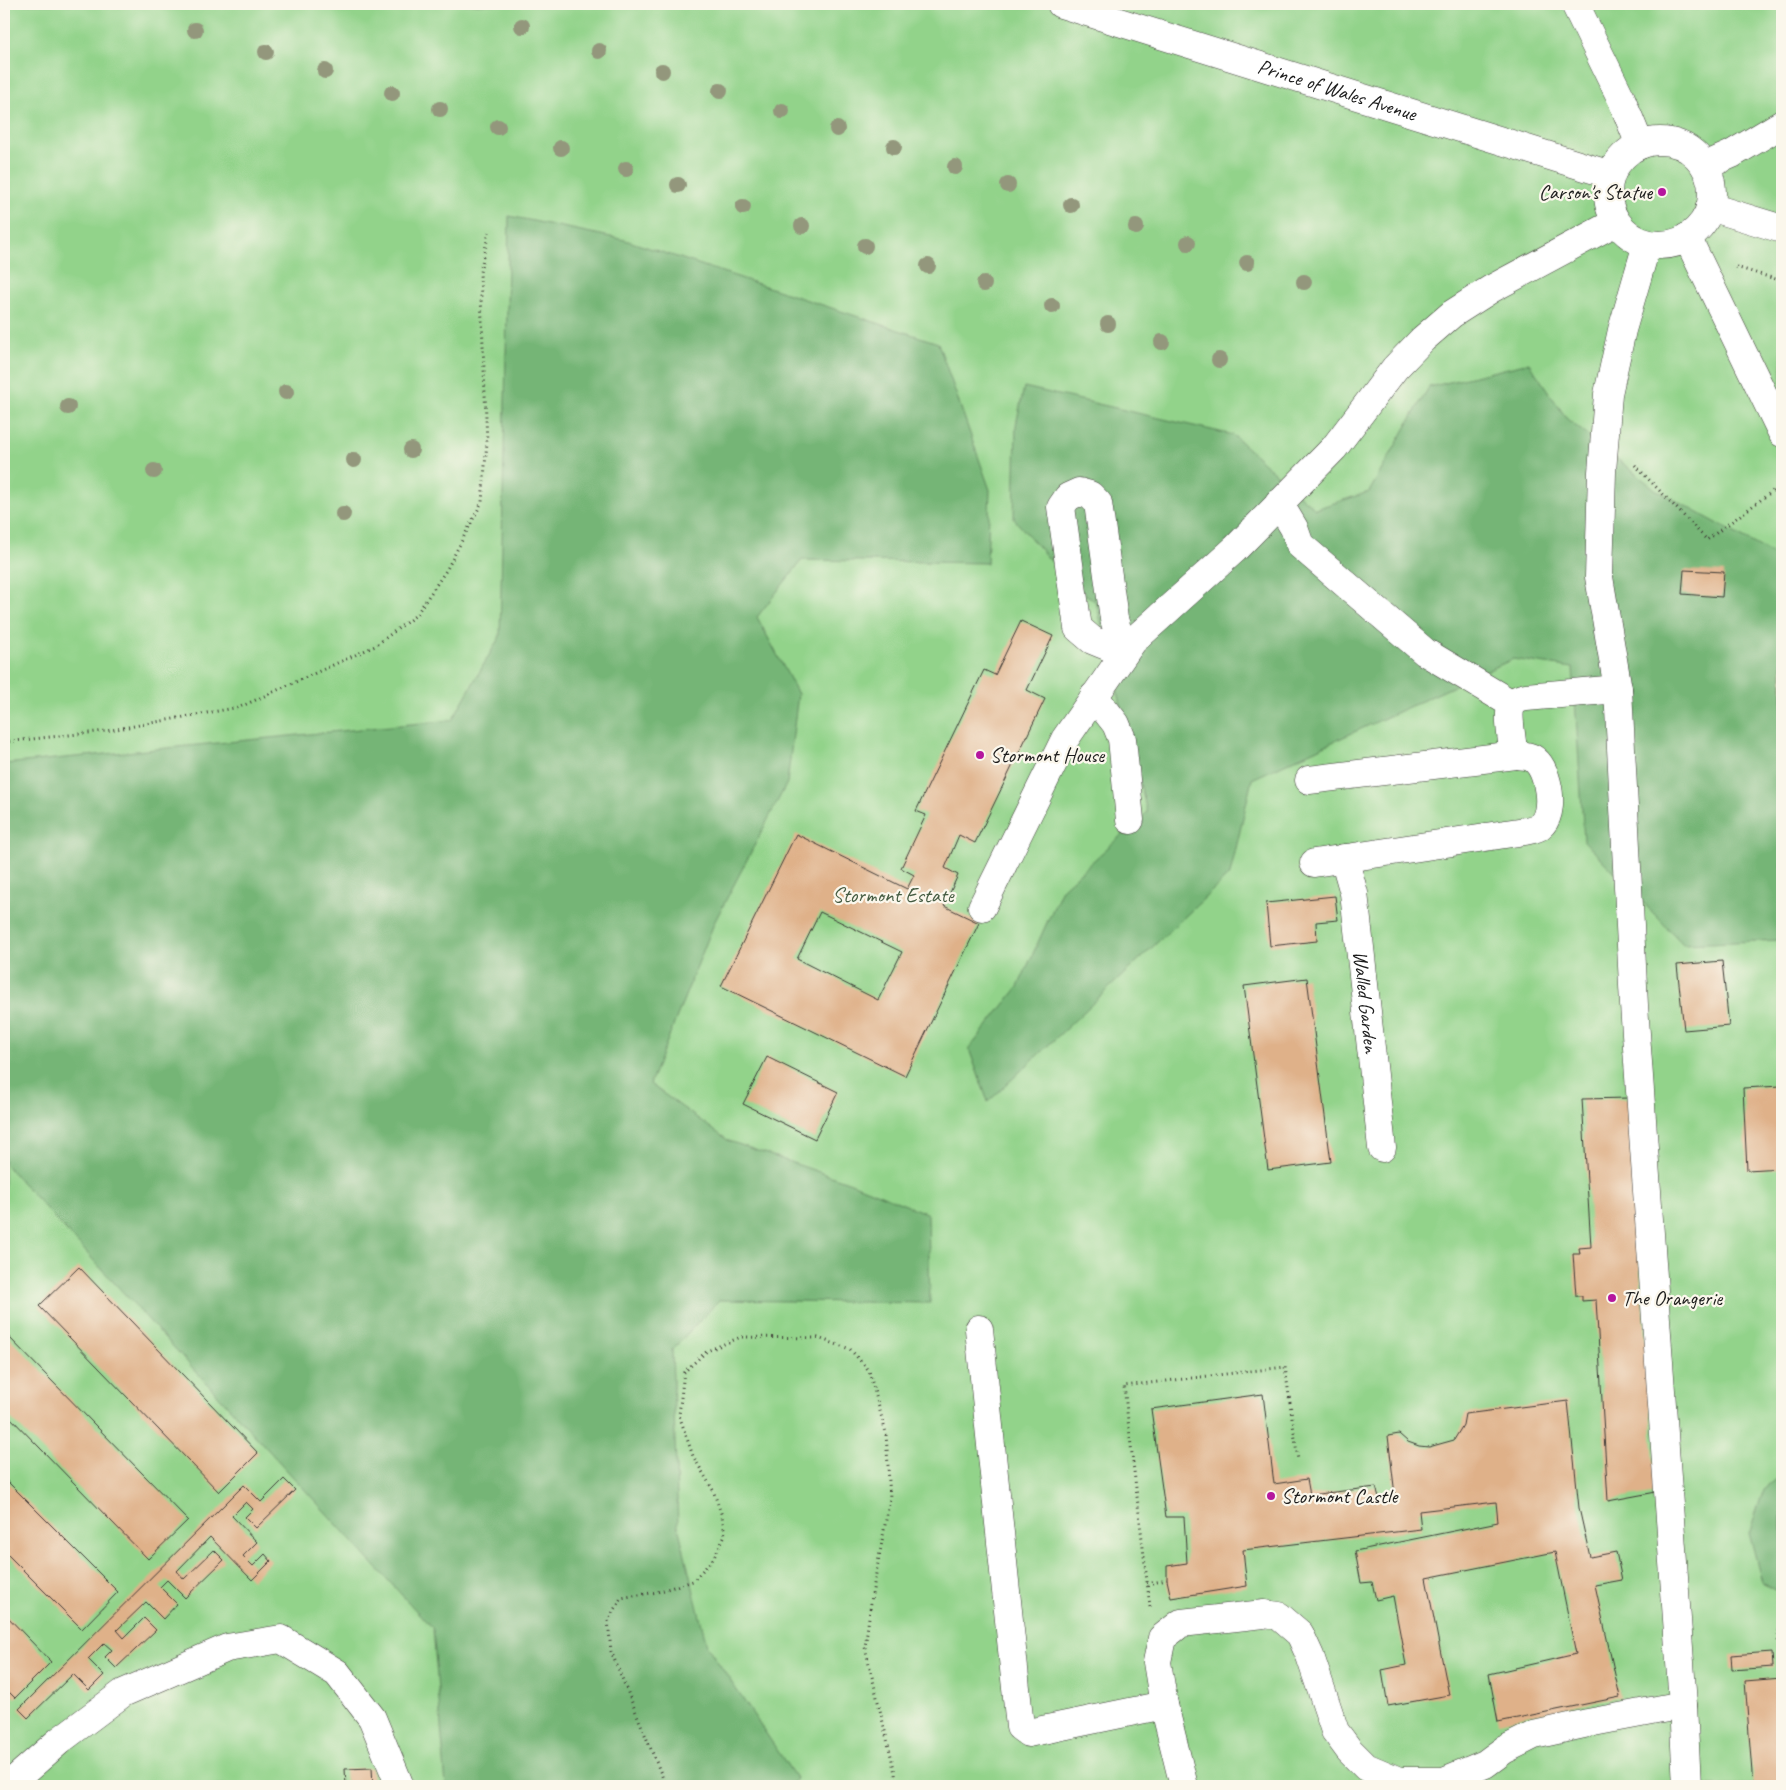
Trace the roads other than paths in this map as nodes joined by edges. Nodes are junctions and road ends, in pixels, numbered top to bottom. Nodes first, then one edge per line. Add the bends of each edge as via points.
1 (1061, 4) edge
2 (1575, 4) edge
3 (1782, 124) edge
4 (1640, 145) junction
5 (1705, 166) junction
6 (1611, 175) junction
7 (1710, 207) junction
8 (1616, 222) junction
9 (1782, 229) edge
10 (1687, 237) junction
11 (1647, 244) junction
12 (1782, 433) edge
13 (1279, 503) junction
14 (1124, 653) junction
15 (1618, 689) junction
16 (1094, 696) junction
17 (1512, 704) junction
18 (1516, 755) junction
19 (1309, 780) dead end
20 (1130, 820) dead end
21 (1344, 858) junction
22 (1314, 863) dead end
23 (982, 907) dead end
24 (1382, 1148) dead end
25 (978, 1328) dead end
26 (1683, 1704) junction
27 (1164, 1705) junction
28 (12, 1786) edge
29 (400, 1786) edge
30 (1184, 1786) edge
31 (1687, 1786) edge

1 - 6 lane, Prince of Wales Avenue
2 - 4 lane
3 - 5 lane
4 - 5 lane via 1652,141 1683,146
4 - 6 lane via 1626,153
5 - 7 lane via 1711,180
6 - 8 lane via 1609,204
7 - 9 lane
7 - 10 lane via 1704,221
8 - 11 lane
8 - 13 lane via 1491,289 1444,320 1395,368 1334,448
10 - 11 lane via 1673,244
10 - 12 lane
11 - 15 lane via 1622,330 1608,394 1604,433 1599,577
13 - 14 lane via 1235,548 1132,641
13 - 17 lane via 1300,545 1425,652
14 - 14 lane via 1114,619 1098,503 1090,494 1079,492 1068,497 1061,507 1078,628 1092,640
14 - 16 lane
15 - 17 lane via 1526,697
15 - 26 lane via 1635,1014
16 - 20 lane via 1116,724 1122,739
16 - 23 lane via 1065,738
17 - 18 lane via 1510,712
18 - 19 lane
18 - 21 lane via 1535,760 1544,774 1550,807 1540,826 1525,831
21 - 22 lane
21 - 24 lane, Walled Garden via 1354,893
25 - 27 lane via 1020,1726 1028,1733
26 - 27 lane via 1534,1735 1504,1750 1486,1764 1444,1780 1399,1781 1366,1767 1349,1750 1335,1731 1300,1634 1279,1616 1264,1614 1181,1623 1162,1638 1157,1662
26 - 31 lane
27 - 30 lane
28 - 29 lane via 59,1741 122,1693 227,1648 281,1639 337,1673 372,1718

